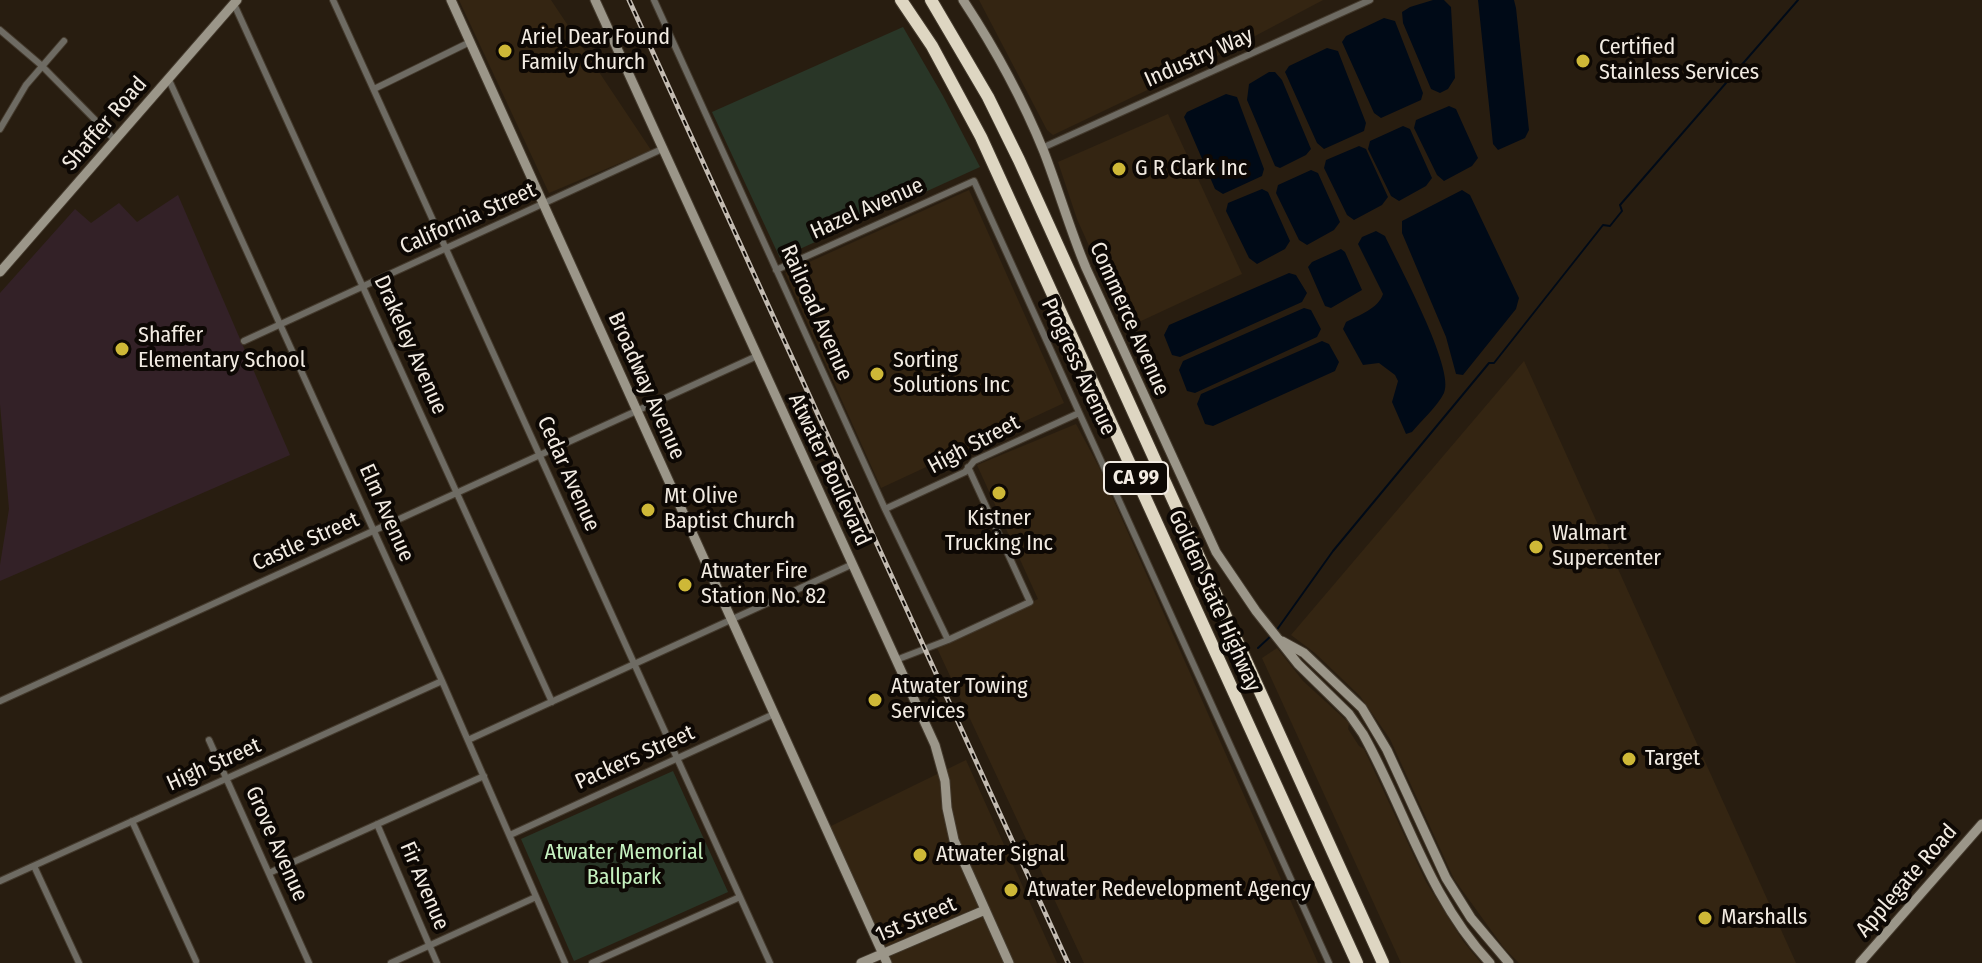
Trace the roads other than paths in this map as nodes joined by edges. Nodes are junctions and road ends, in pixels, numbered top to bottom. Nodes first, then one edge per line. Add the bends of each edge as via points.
1 (333, 0) edge
2 (451, 0) edge
3 (595, 0) edge
4 (654, 0) edge
5 (901, 0) edge
6 (931, 0) edge
7 (963, 0) edge
8 (1367, 1) edge
9 (235, 2) edge
10 (0, 30) edge
11 (64, 41) dead end
12 (470, 42) junction
13 (41, 65) junction
14 (169, 80) junction
15 (374, 89) junction
16 (0, 129) edge
17 (115, 140) junction
18 (1042, 148) junction
19 (662, 149) junction
20 (974, 181) joint
21 (544, 204) junction
22 (446, 248) junction
23 (776, 270) junction
24 (0, 272) edge
25 (363, 286) junction
26 (280, 324) junction
27 (244, 341) dead end
28 (757, 356) junction
29 (638, 411) junction
30 (1079, 413) junction
31 (540, 456) junction
32 (968, 467) junction
33 (458, 493) junction
34 (885, 509) junction
35 (374, 531) junction
36 (853, 564) junction
37 (732, 620) junction
38 (948, 640) junction
39 (1282, 641) junction
40 (896, 660) junction
41 (635, 664) junction
42 (442, 681) junction
43 (0, 701) edge
44 (552, 702) junction
45 (774, 714) junction
46 (209, 740) dead end
47 (468, 740) junction
48 (678, 759) junction
49 (484, 776) junction
50 (227, 778) junction
51 (132, 821) junction
52 (377, 824) junction
53 (1982, 824) edge
54 (510, 835) junction
55 (34, 866) junction
56 (269, 873) junction
57 (0, 881) edge
58 (536, 897) junction
59 (740, 897) junction
60 (985, 910) junction
61 (430, 945) junction
62 (885, 958) edge
63 (196, 961) dead end
64 (79, 963) edge
65 (309, 963) edge
66 (391, 963) edge
67 (437, 963) edge
68 (565, 963) edge
69 (592, 963) edge
70 (770, 963) edge
71 (861, 963) edge
72 (1009, 963) edge
73 (1329, 963) edge
74 (1357, 963) edge
75 (1383, 963) edge
76 (1490, 963) edge
77 (1509, 963) edge
78 (1860, 963) edge

1 - 15 street, Cedar Avenue
2 - 12 street, Broadway Avenue
3 - 19 street, Atwater Boulevard
4 - 23 street, Railroad Avenue
5 - 74 highway, Golden State Highway / CA 99 via 981,137
6 - 75 highway, Golden State Highway / CA 99 via 1019,160
7 - 18 street, Commerce Avenue
8 - 18 street, Industry Way
9 - 14 street, Shaffer Road
9 - 25 street, Drakeley Avenue
10 - 13 street
11 - 13 street
12 - 15 street
12 - 21 street, Broadway Avenue
13 - 16 street
13 - 17 street
14 - 17 street, Shaffer Road
14 - 26 street, Elm Avenue
15 - 22 street, Cedar Avenue
17 - 24 street, Shaffer Road
18 - 39 street, Commerce Avenue via 1086,268 1216,552
19 - 21 street, California Street
19 - 28 street, Atwater Boulevard
20 - 23 street, Hazel Avenue
20 - 30 street, Progress Avenue
21 - 22 street, California Street
21 - 29 street, Broadway Avenue
22 - 25 street, California Street
22 - 31 street, Cedar Avenue
23 - 34 street, Railroad Avenue
25 - 26 street, California Street
25 - 33 street, Drakeley Avenue
26 - 27 street, California Street
26 - 35 street, Elm Avenue
28 - 29 street, Castle Street
28 - 36 street, Atwater Boulevard
29 - 31 street, Castle Street
29 - 37 street, Broadway Avenue
30 - 32 street, High Street
30 - 73 street, Progress Avenue
31 - 33 street, Castle Street
31 - 41 street, Cedar Avenue
32 - 34 street, High Street
32 - 38 street via 1030,602
33 - 35 street, Castle Street
33 - 44 street, Drakeley Avenue
34 - 38 street, Railroad Avenue
35 - 42 street, Elm Avenue
35 - 43 street, Castle Street
36 - 37 street
36 - 40 street, Atwater Boulevard
37 - 41 street
37 - 45 street, Broadway Avenue
38 - 40 street
39 - 76 street, Commerce Avenue via 1363,734 1432,882
39 - 77 street, Commerce Avenue via 1304,653 1362,708 1446,878
40 - 60 street, Atwater Boulevard via 935,745 954,840
41 - 44 street
41 - 48 street, Cedar Avenue
42 - 47 street, Elm Avenue
42 - 50 street, High Street
44 - 47 street
45 - 48 street, Packers Street
45 - 62 street, Broadway Avenue
46 - 50 street, Grove Avenue
47 - 49 street, Elm Avenue
48 - 54 street, Packers Street
48 - 59 street, Cedar Avenue
49 - 52 street
49 - 54 street, Elm Avenue
50 - 51 street, High Street
50 - 56 street, Grove Avenue
51 - 55 street, High Street
51 - 63 street
52 - 56 street
52 - 61 street, Fir Avenue
53 - 78 street, Applegate Road
54 - 58 street, Elm Avenue
55 - 57 street, High Street
55 - 64 street
56 - 65 street, Grove Avenue
58 - 61 street
58 - 68 street, Elm Avenue
59 - 69 street
59 - 70 street, Cedar Avenue
60 - 62 street, 1st Street
60 - 72 street, Atwater Boulevard
61 - 66 street
61 - 67 street, Fir Avenue
62 - 71 street, 1st Street

